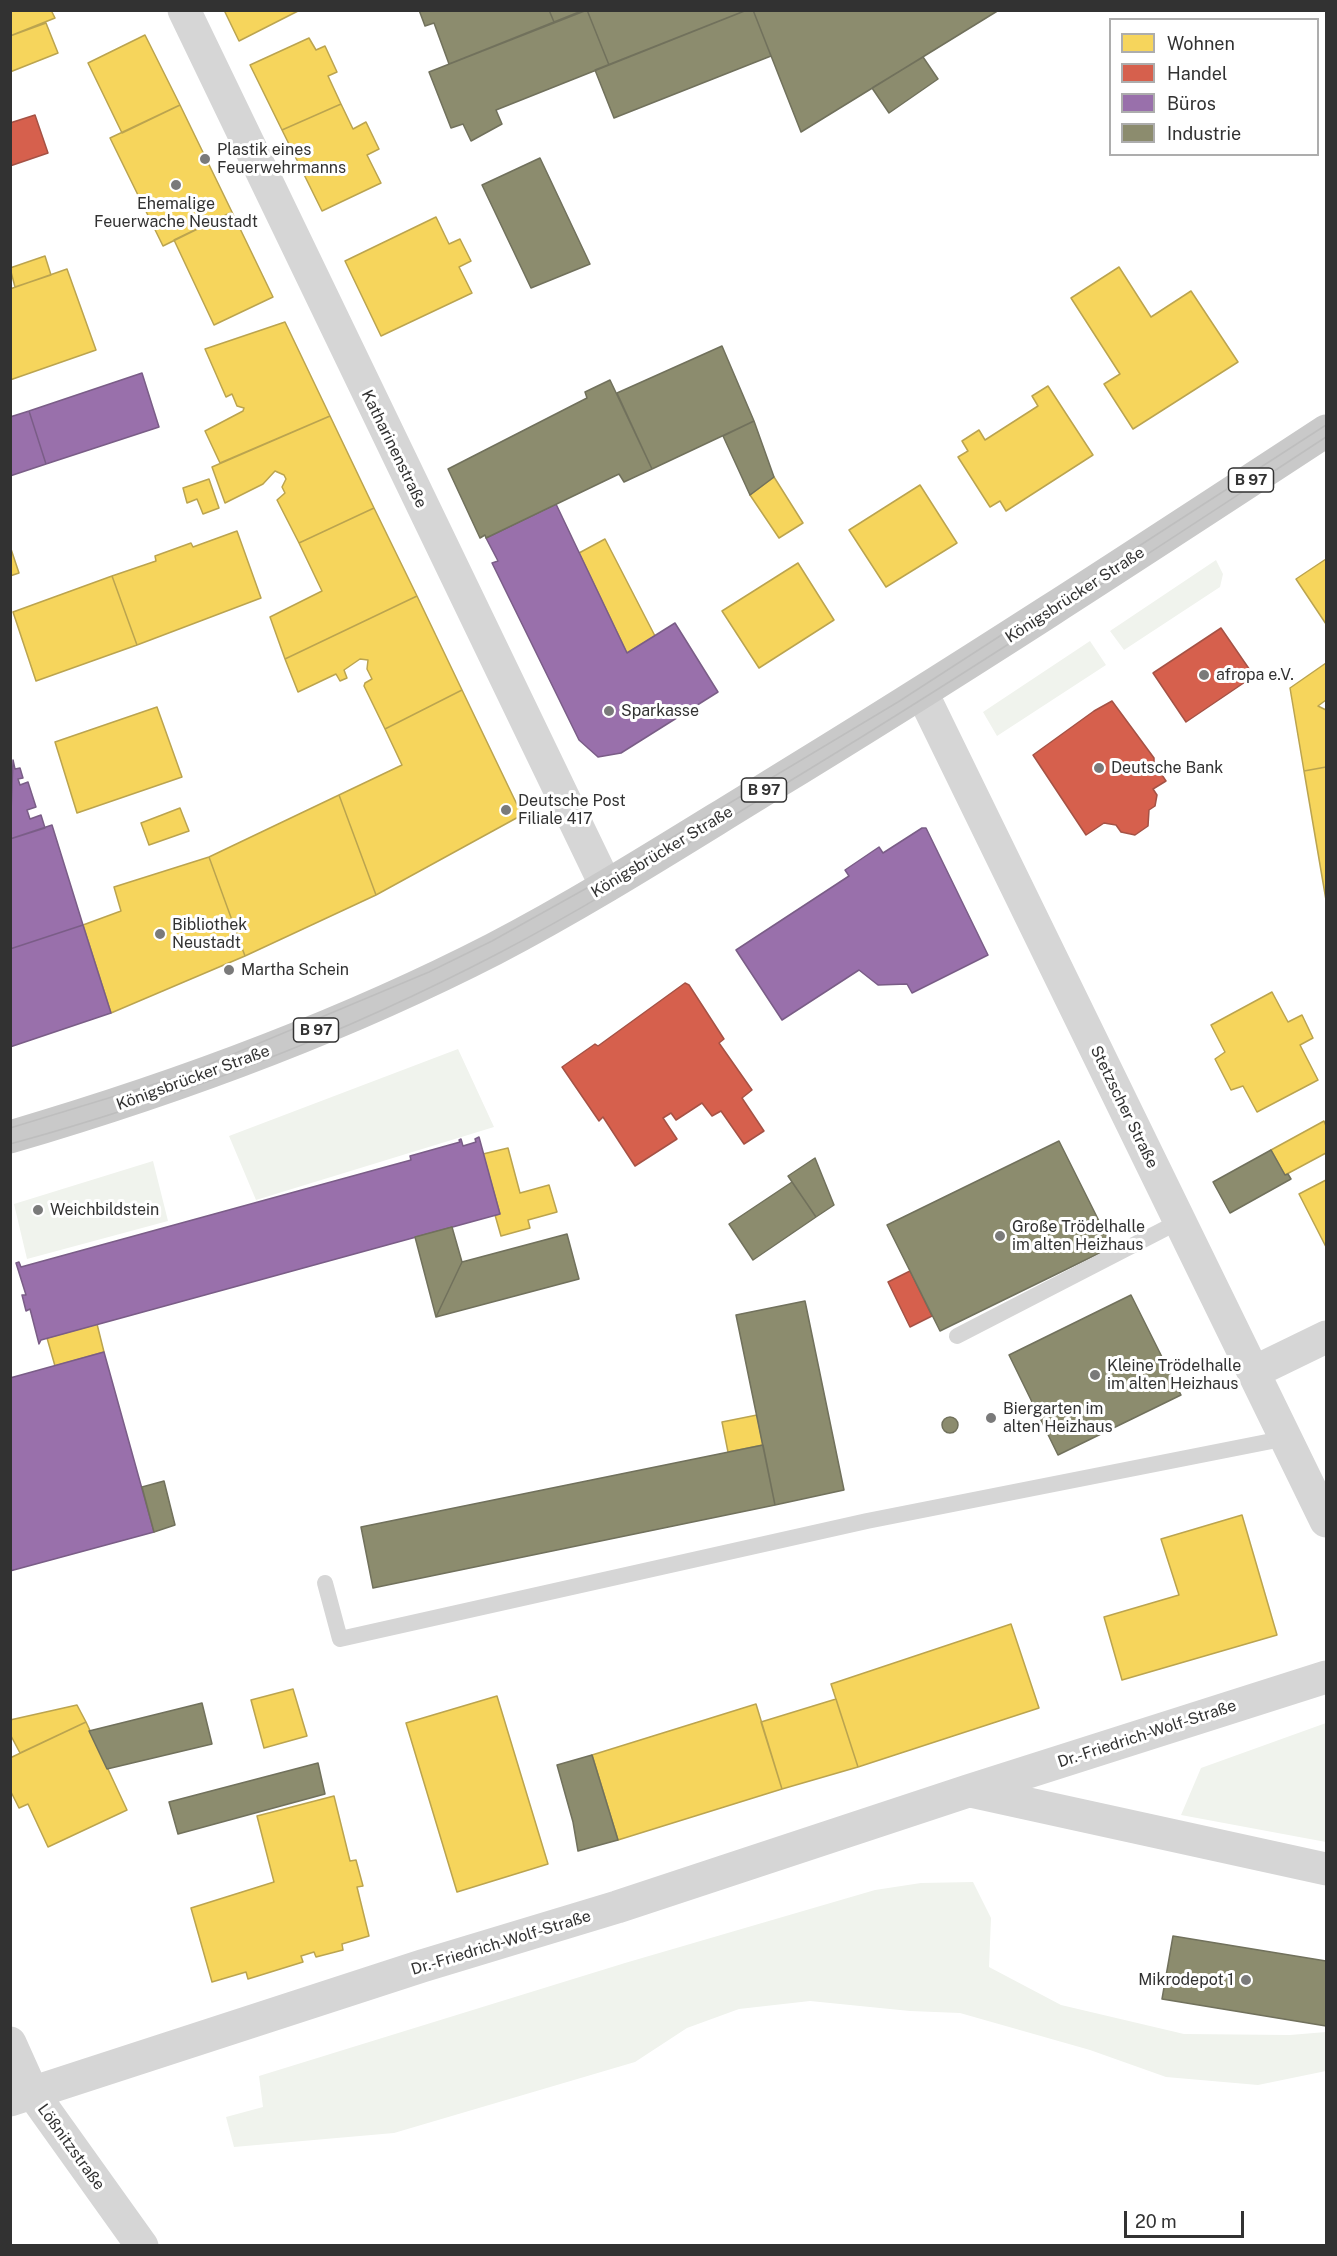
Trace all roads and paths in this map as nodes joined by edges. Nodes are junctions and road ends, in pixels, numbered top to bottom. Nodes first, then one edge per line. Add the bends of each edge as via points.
1 (184, 10) edge
2 (1326, 431) edge
3 (922, 693) junction
4 (606, 886) junction
5 (10, 1137) edge
6 (1180, 1221) junction
7 (957, 1336) dead end
8 (1326, 1337) edge
9 (1254, 1372) junction
10 (1287, 1438) junction
11 (1326, 1521) edge
12 (325, 1583) dead end
13 (1326, 1677) edge
14 (968, 1791) junction
15 (1326, 1869) edge
16 (10, 2043) edge
17 (21, 2096) edge
18 (142, 2246) edge

1 - 4 street, Katharinenstraße
2 - 3 main road, Königsbrücker Straße / B 97
3 - 4 main road, Königsbrücker Straße / B 97
3 - 6 street, Stetzscher Straße
4 - 5 main road, Königsbrücker Straße / B 97 via 466,963 264,1053 122,1104
6 - 7 lane
6 - 9 street, Stetzscher Straße
8 - 9 street
9 - 10 street, Stetzscher Straße
10 - 11 street, Stetzscher Straße
10 - 12 lane via 867,1521 340,1639
13 - 14 street, Dr.-Friedrich-Wolf-Straße
14 - 15 street
14 - 17 street, Dr.-Friedrich-Wolf-Straße
16 - 17 street, Lößnitzstraße
17 - 18 street, Lößnitzstraße

